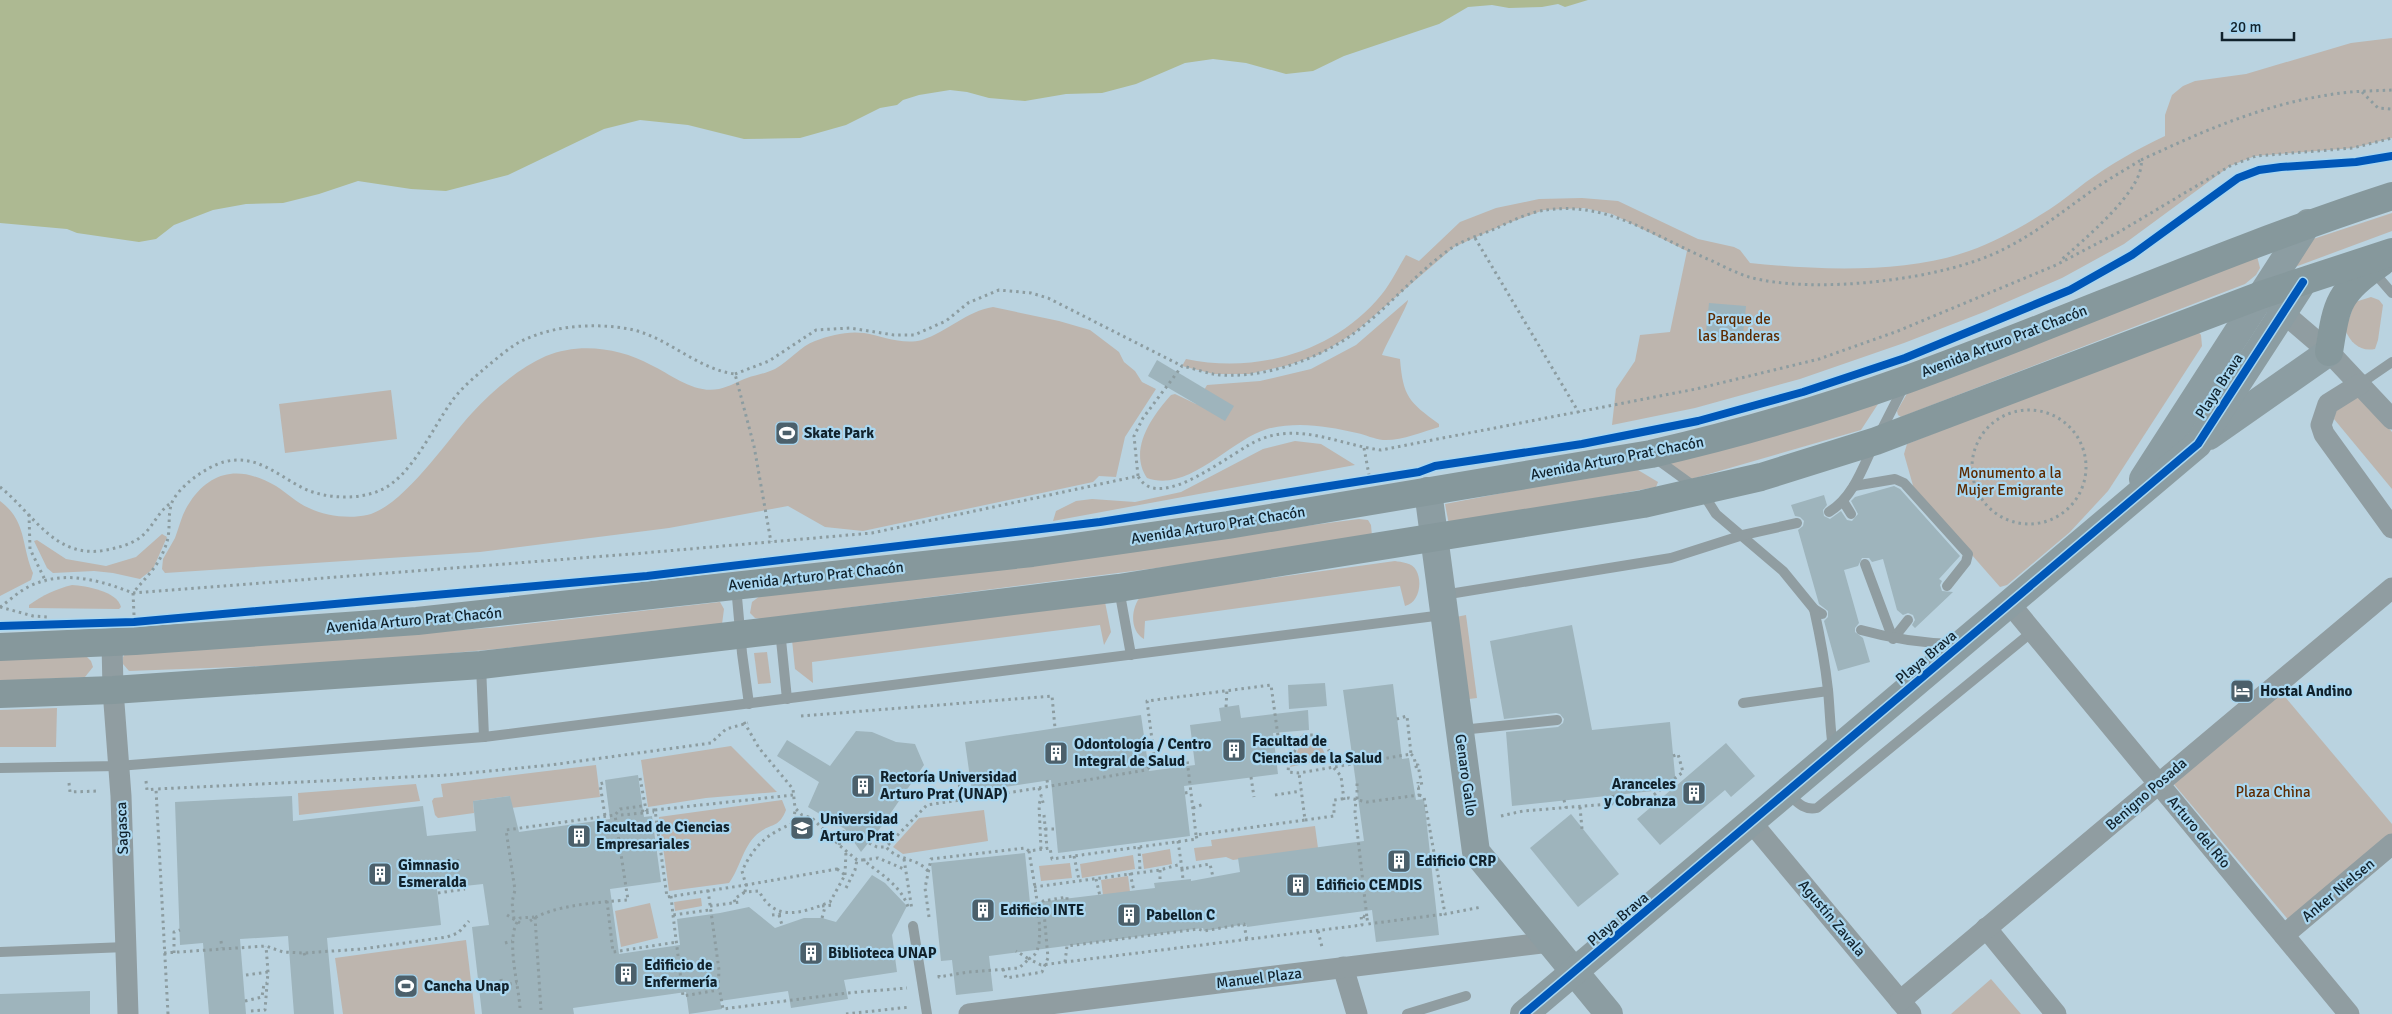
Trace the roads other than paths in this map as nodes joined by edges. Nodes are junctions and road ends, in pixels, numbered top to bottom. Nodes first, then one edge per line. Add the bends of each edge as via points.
1 (2392, 196) edge
2 (2308, 223) junction
3 (2385, 258) edge
4 (2303, 282) junction
5 (2392, 293) edge
6 (2261, 295) junction
7 (2283, 311) junction
8 (2329, 352) junction
9 (2392, 362) edge
10 (1908, 379) junction
11 (2360, 384) junction
12 (2392, 419) edge
13 (1876, 441) junction
14 (2198, 444) junction
15 (1650, 454) junction
16 (1854, 486) junction
17 (1428, 491) junction
18 (1702, 492) junction
19 (1844, 501) junction
20 (2126, 505) junction
21 (1829, 512) dead end
22 (1851, 514) dead end
23 (1797, 523) dead end
24 (2392, 528) edge
25 (1743, 535) junction
26 (1434, 539) junction
27 (1865, 564) dead end
28 (736, 585) junction
29 (1947, 586) dead end
30 (1119, 588) junction
31 (2392, 588) edge
32 (2010, 604) junction
33 (1443, 605) junction
34 (1908, 620) dead end
35 (780, 630) junction
36 (1861, 630) dead end
37 (2033, 631) junction
38 (740, 634) junction
39 (1893, 639) junction
40 (112, 642) junction
41 (1963, 644) junction
42 (0, 647) edge
43 (1131, 655) junction
44 (480, 665) junction
45 (113, 690) junction
46 (1828, 691) junction
47 (0, 694) edge
48 (788, 699) junction
49 (1743, 703) dead end
50 (749, 704) junction
51 (1557, 720) dead end
52 (1460, 730) junction
53 (484, 737) junction
54 (1834, 753) junction
55 (118, 766) junction
56 (0, 768) edge
57 (2158, 782) junction
58 (1788, 793) junction
59 (1752, 823) junction
60 (2392, 844) edge
61 (913, 926) dead end
62 (1986, 928) junction
63 (2284, 935) junction
64 (1550, 942) junction
65 (126, 946) junction
66 (0, 952) edge
67 (1343, 967) junction
68 (1575, 973) junction
69 (1466, 996) dead end
70 (1906, 1007) edge
71 (1019, 1011) edge
72 (128, 1014) edge
73 (927, 1014) edge
74 (969, 1014) edge
75 (1357, 1014) edge
76 (1407, 1014) edge
77 (1524, 1014) edge
78 (1609, 1014) edge
79 (2056, 1014) edge
80 (2349, 1014) edge

1 - 2 main road, Avenida Arturo Prat Chacón
2 - 6 street, Playa Brava
2 - 10 main road, Avenida Arturo Prat Chacón
3 - 4 main road
3 - 5 lane
3 - 8 main road via 2346,292 2335,311
4 - 6 main road
4 - 7 street, Playa Brava
6 - 7 street
6 - 13 main road
6 - 20 street, Playa Brava
7 - 8 street
7 - 14 street, Playa Brava
8 - 11 street
8 - 14 street
9 - 11 lane
10 - 13 lane
10 - 15 main road, Avenida Arturo Prat Chacón via 1708,441
11 - 12 street
11 - 24 street via 2328,404 2321,425 2324,434
13 - 16 lane
13 - 18 main road via 1769,475
14 - 20 street, Playa Brava
15 - 17 main road, Avenida Arturo Prat Chacón
15 - 18 lane
16 - 19 lane
16 - 29 lane via 1895,479 1904,483 1968,554 1966,562
17 - 26 street, Genaro Gallo
17 - 28 main road, Avenida Arturo Prat Chacón via 1228,525 1032,553
18 - 25 lane via 1716,514
18 - 26 main road
19 - 21 lane
19 - 22 lane
20 - 32 street, Playa Brava
23 - 25 lane
25 - 33 lane via 1671,558
25 - 46 lane via 1818,611
26 - 30 main road
26 - 33 street, Genaro Gallo
27 - 39 lane
28 - 38 lane
28 - 40 main road, Avenida Arturo Prat Chacón via 417,621
30 - 35 main road
30 - 43 lane
31 - 57 street, Benigno Posada
32 - 37 street, Arturo del Río
32 - 41 street, Playa Brava
33 - 43 lane
33 - 52 street, Genaro Gallo
34 - 39 lane
35 - 38 main road
35 - 48 lane
36 - 39 lane
37 - 57 street, Arturo del Río
37 - 58 lane via 1817,808 1810,810 1802,806
38 - 44 main road
38 - 50 lane
39 - 41 lane
40 - 42 main road, Avenida Arturo Prat Chacón
40 - 45 street, Sagasca
41 - 54 street, Playa Brava
43 - 48 lane
44 - 45 main road
44 - 53 lane
45 - 47 main road
45 - 55 street, Sagasca
46 - 49 lane
46 - 54 lane
48 - 50 lane
50 - 53 lane
51 - 52 lane
52 - 64 street, Genaro Gallo via 1476,852
53 - 55 lane
54 - 58 street, Playa Brava
55 - 56 lane
55 - 65 street, Sagasca
57 - 62 street, Benigno Posada
57 - 63 street, Arturo del Río
58 - 59 street, Playa Brava
59 - 68 street, Playa Brava
59 - 70 street, Agustín Zavala
60 - 63 street, Anker Nielsen
61 - 73 lane
62 - 70 street, Benigno Posada
62 - 79 street
63 - 80 street, Arturo del Río
64 - 67 street, Manuel Plaza
64 - 68 street, Genaro Gallo
65 - 66 lane
65 - 72 street, Sagasca
67 - 71 street, Manuel Plaza
67 - 75 street
68 - 77 street, Playa Brava
68 - 78 street, Genaro Gallo
69 - 76 lane
71 - 74 street, Manuel Plaza

